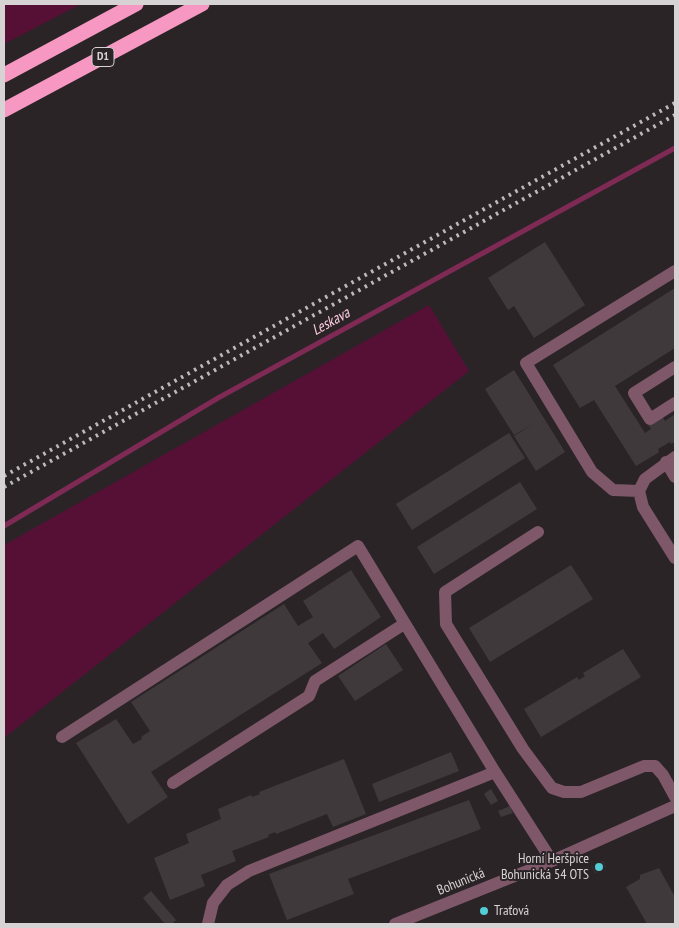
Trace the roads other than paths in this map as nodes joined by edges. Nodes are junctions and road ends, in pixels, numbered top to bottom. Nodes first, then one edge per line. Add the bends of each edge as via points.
1 (136, 4) edge
2 (202, 4) edge
3 (4, 75) edge
4 (4, 110) edge
5 (675, 271) edge
6 (675, 367) edge
7 (675, 402) edge
8 (671, 460) edge
9 (675, 476) edge
10 (639, 491) junction
11 (538, 532) dead end
12 (675, 558) edge
13 (404, 624) junction
14 (62, 737) dead end
15 (495, 772) junction
16 (173, 783) dead end
17 (675, 797) edge
18 (675, 806) edge
19 (552, 861) junction
20 (208, 924) edge
21 (395, 924) edge

1 - 3 highway, D1
2 - 4 highway, D1
5 - 10 street via 526,363 592,472 613,490
6 - 7 street via 634,393 650,418
8 - 9 street
8 - 10 street via 645,479
10 - 12 street via 643,507
11 - 17 street via 445,592 446,624 523,749 552,788 581,792 644,766 655,766 664,775
13 - 14 street via 358,546
13 - 15 street
13 - 16 street via 315,681 309,696
15 - 19 street
15 - 20 street via 248,871 227,885 213,903
18 - 19 street, Bohunická
19 - 21 street, Bohunická

